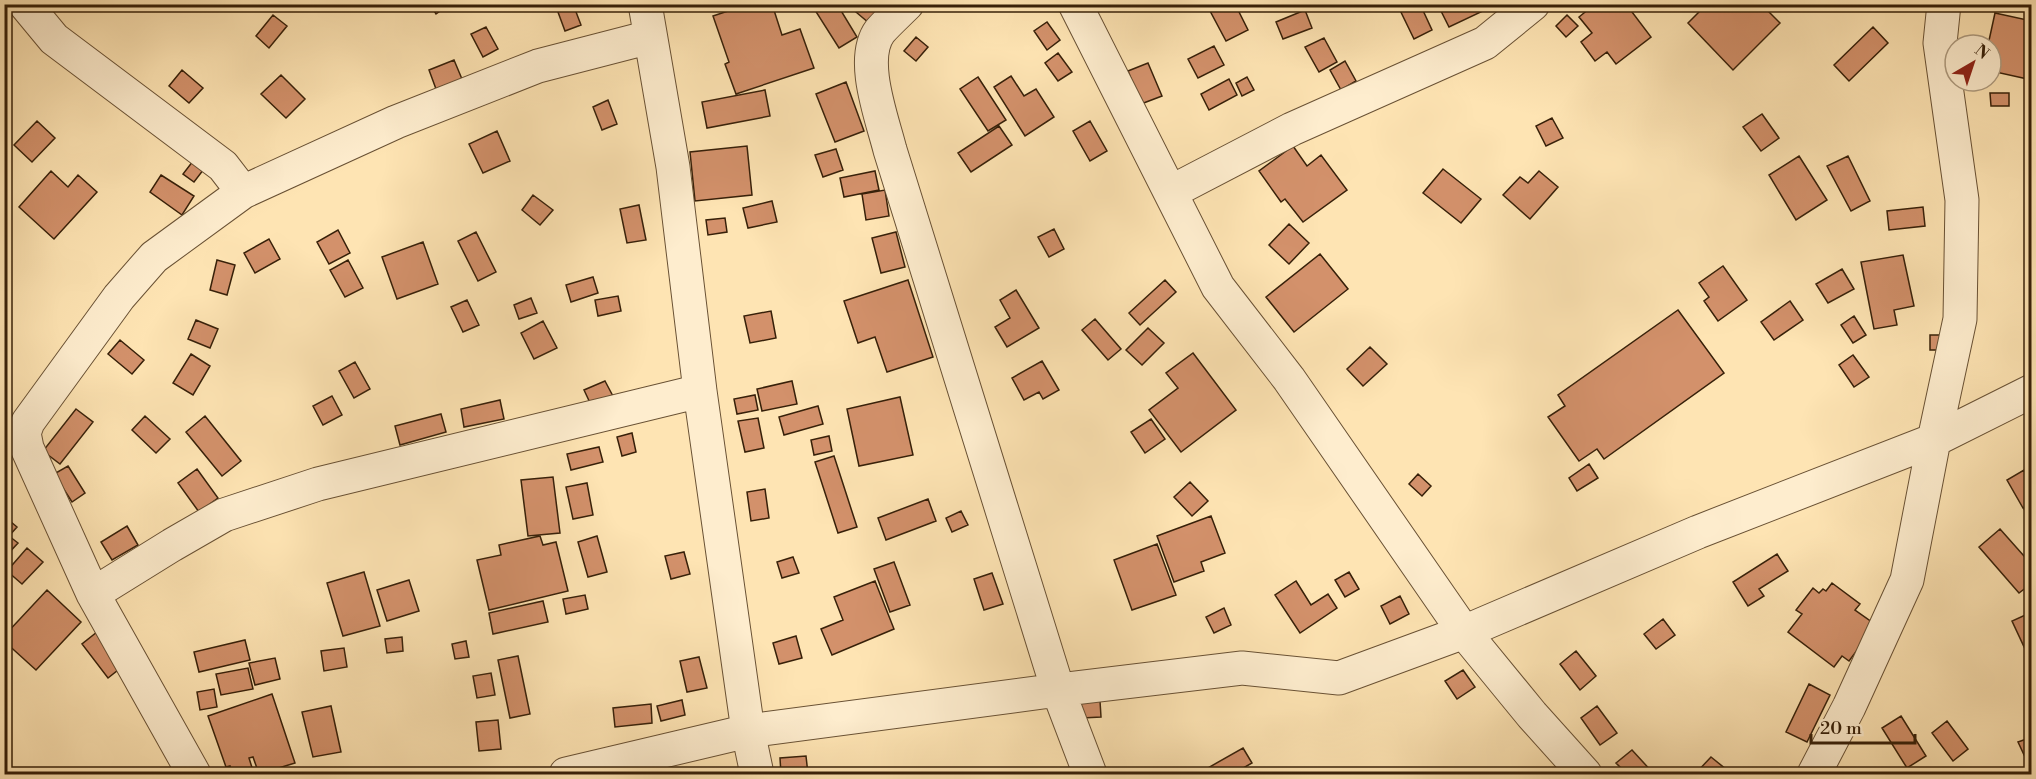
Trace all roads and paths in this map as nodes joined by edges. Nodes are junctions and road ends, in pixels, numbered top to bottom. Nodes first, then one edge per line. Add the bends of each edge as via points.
1 (25, 4) edge
2 (645, 4) edge
3 (907, 4) edge
4 (1075, 4) edge
5 (1533, 4) edge
6 (1944, 4) edge
7 (650, 37) junction
8 (243, 192) junction
9 (1171, 192) junction
10 (700, 390) junction
11 (2031, 391) edge
12 (1934, 440) junction
13 (93, 594) junction
14 (1464, 632) junction
15 (1058, 690) junction
16 (748, 731) junction
17 (194, 774) edge
18 (566, 774) edge
19 (757, 774) edge
20 (1090, 774) edge
21 (1585, 774) edge
22 (1814, 774) edge

1 - 8 street via 54,39 223,166
2 - 7 street
3 - 15 street via 879,33 870,69 890,150
4 - 9 street
5 - 9 street via 1485,43 1292,129
6 - 12 street via 1940,43 1962,200 1961,307
7 - 8 street via 538,66 396,122
7 - 10 street via 673,168
8 - 13 street via 154,257 119,297 28,422 24,433 27,448
9 - 14 street via 1218,287 1289,379
10 - 13 street via 318,484 224,515
10 - 16 street
11 - 12 street
12 - 14 street via 1698,532
12 - 22 street via 1907,580 1850,707
13 - 17 street
14 - 15 street via 1339,678 1242,668
14 - 21 street
15 - 16 street
15 - 20 street
16 - 18 street
16 - 19 street

